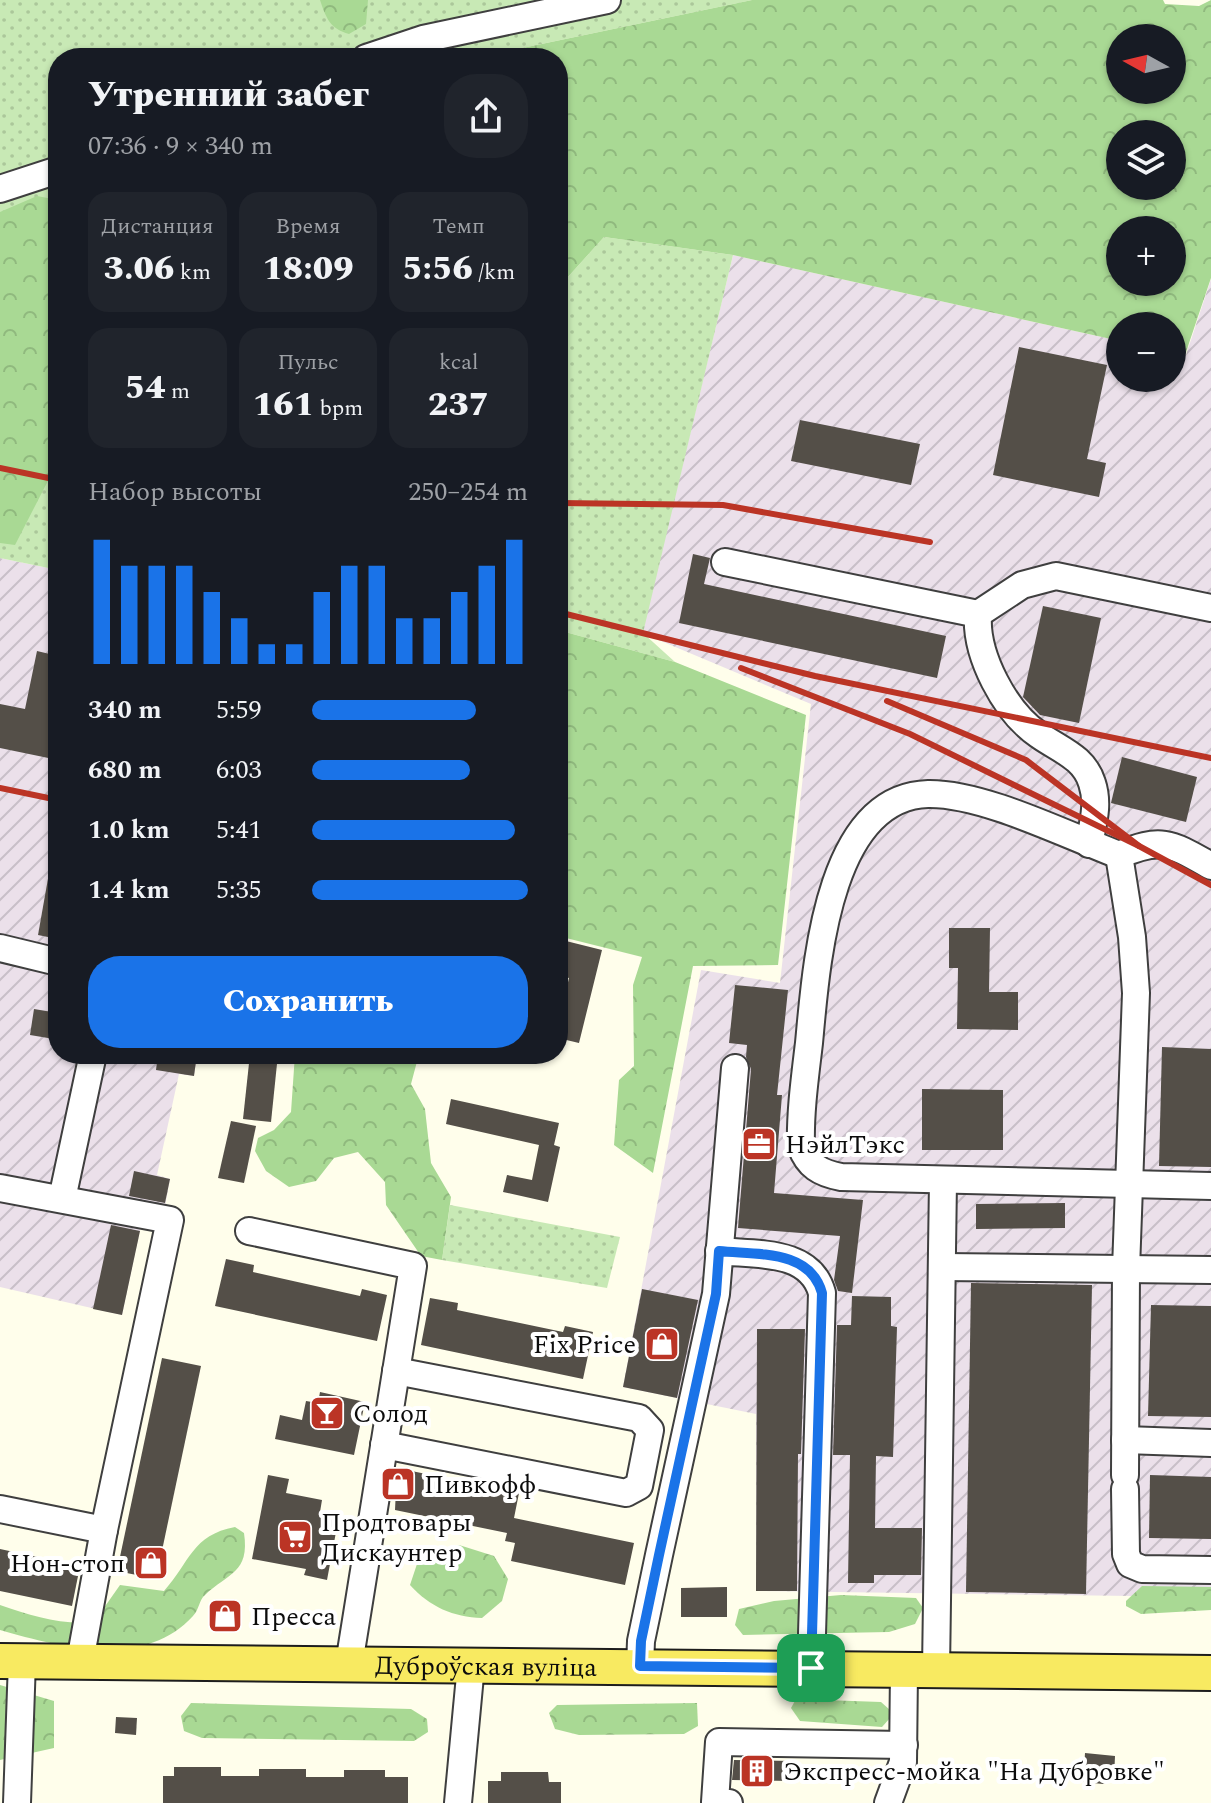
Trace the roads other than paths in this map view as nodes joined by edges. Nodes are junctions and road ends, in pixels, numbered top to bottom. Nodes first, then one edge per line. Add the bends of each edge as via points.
1 (607, 0) edge
2 (400, 48) edge
3 (48, 173) edge
4 (0, 189) edge
5 (725, 562) dead end
6 (1211, 608) edge
7 (978, 614) junction
8 (1089, 844) junction
9 (1119, 855) junction
10 (1211, 866) edge
11 (0, 948) edge
12 (48, 960) edge
13 (91, 1064) edge
14 (735, 1068) dead end
15 (943, 1181) junction
16 (1129, 1184) junction
17 (1211, 1186) edge
18 (0, 1188) edge
19 (62, 1199) junction
20 (249, 1231) dead end
21 (719, 1251) junction
22 (942, 1267) junction
23 (1126, 1269) junction
24 (1211, 1270) edge
25 (396, 1371) junction
26 (1125, 1440) junction
27 (1211, 1443) edge
28 (384, 1445) junction
29 (0, 1509) edge
30 (104, 1530) junction
31 (1211, 1570) edge
32 (11, 1661) edge
33 (80, 1661) junction
34 (349, 1664) junction
35 (471, 1665) junction
36 (640, 1666) junction
37 (811, 1668) junction
38 (920, 1670) junction
39 (1211, 1673) edge
40 (903, 1753) junction
41 (17, 1803) edge
42 (458, 1803) edge
43 (729, 1803) edge
44 (888, 1803) edge

1 - 2 street
3 - 4 street
5 - 7 street
6 - 7 street via 1056,576 1022,585
7 - 8 street via 979,648 1015,709 1031,729 1069,752 1091,780 1095,812
8 - 9 street
8 - 15 street via 973,801 927,794 889,806 873,818 844,863 816,970 801,1146 805,1158 828,1174
9 - 10 street via 1163,843
9 - 16 street via 1135,965
11 - 12 street
13 - 19 street
14 - 21 street
15 - 16 street
15 - 22 street
16 - 17 street
16 - 23 street
18 - 19 street
19 - 30 street via 170,1220
20 - 25 street via 413,1266
21 - 36 street via 716,1294 641,1641
21 - 37 street via 800,1262 819,1281 822,1293
22 - 23 street
22 - 38 street
23 - 24 street
23 - 26 street
25 - 28 street
25 - 28 street via 639,1418 650,1430 639,1486 626,1493
26 - 27 street
26 - 31 street via 1130,1564 1142,1569
28 - 34 street
29 - 30 street
30 - 33 street
32 - 33 main road, Дуброўская вуліца
32 - 41 street
33 - 34 main road, Дуброўская вуліца
34 - 35 main road, Дуброўская вуліца
35 - 36 main road, Дуброўская вуліца
35 - 42 street
36 - 37 main road, Дуброўская вуліца
37 - 38 main road, Дуброўская вуліца
38 - 39 main road, Дуброўская вуліца
38 - 40 street
40 - 43 street via 719,1742 715,1802
40 - 44 street

